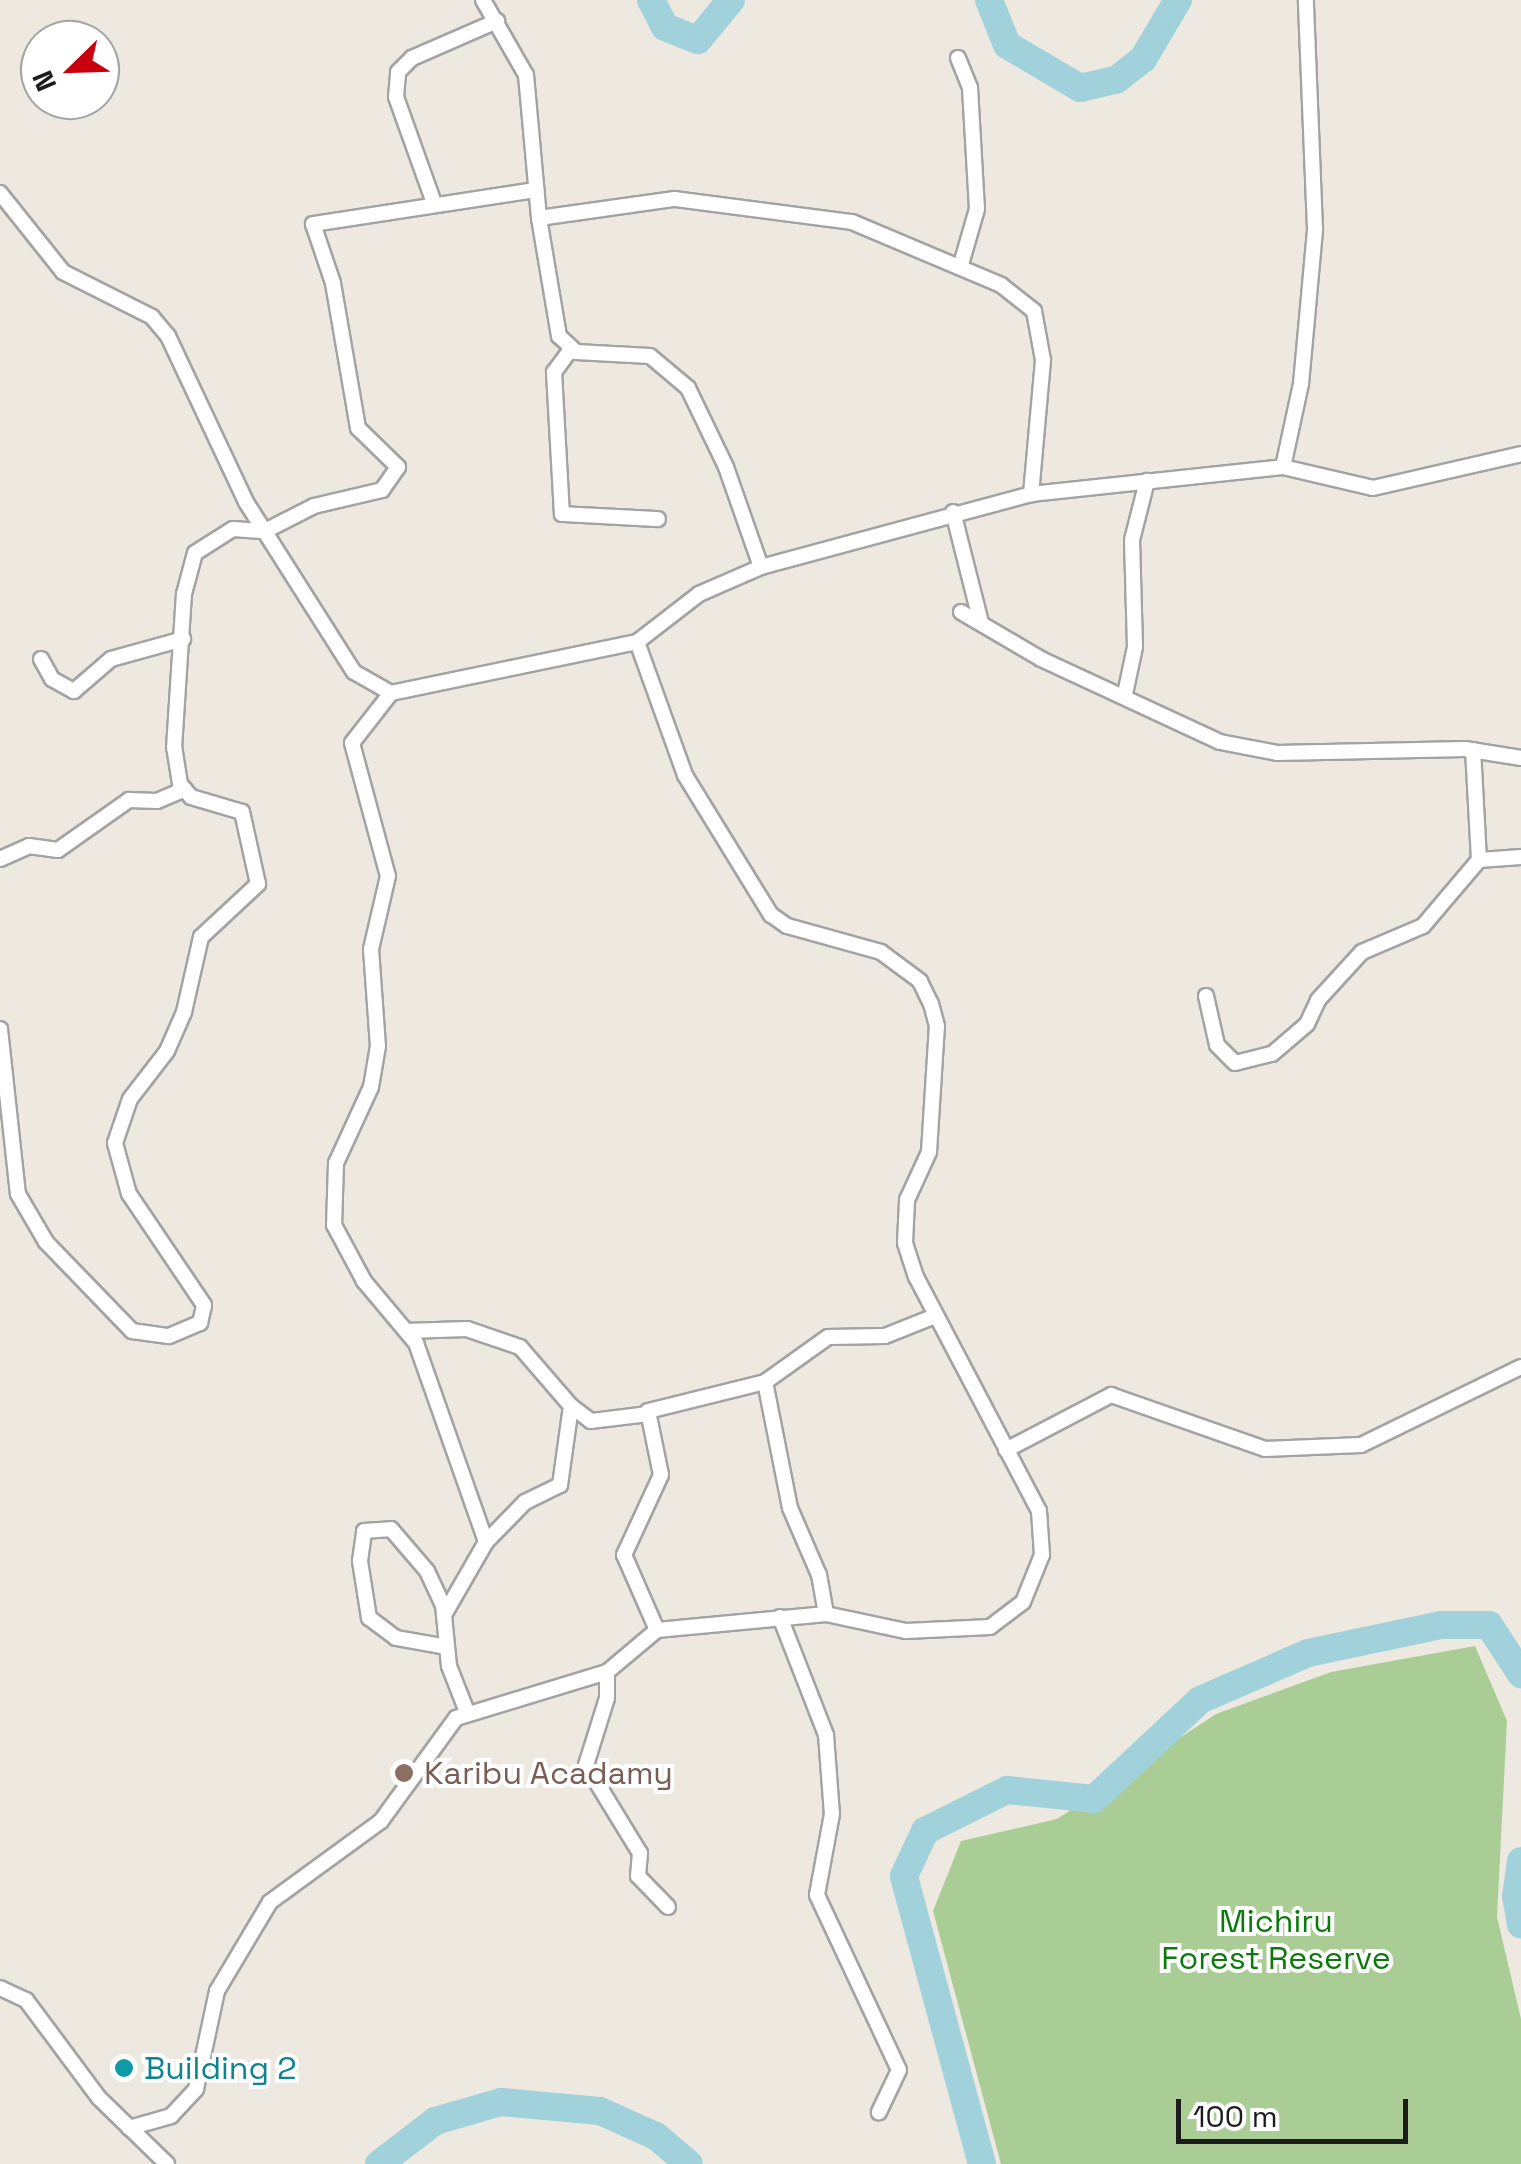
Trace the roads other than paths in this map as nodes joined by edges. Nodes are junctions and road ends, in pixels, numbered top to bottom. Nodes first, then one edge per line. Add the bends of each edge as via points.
1 (483, 0) edge
2 (1306, 0) edge
3 (497, 21) junction
4 (958, 58) dead end
5 (536, 190) junction
6 (0, 193) edge
7 (434, 203) junction
8 (538, 218) junction
9 (960, 268) junction
10 (570, 349) junction
11 (1521, 454) edge
12 (1283, 467) junction
13 (1147, 480) junction
14 (1031, 494) junction
15 (953, 512) junction
16 (658, 519) dead end
17 (265, 531) junction
18 (761, 567) junction
19 (961, 612) dead end
20 (981, 623) junction
21 (183, 639) junction
22 (637, 642) junction
23 (40, 659) dead end
24 (391, 693) junction
25 (1125, 694) junction
26 (1474, 750) junction
27 (1521, 758) edge
28 (184, 789) junction
29 (1521, 857) edge
30 (0, 859) edge
31 (1479, 860) junction
32 (1206, 996) dead end
33 (0, 1029) edge
34 (936, 1316) junction
35 (406, 1331) junction
36 (1521, 1367) edge
37 (765, 1382) junction
38 (571, 1406) junction
39 (648, 1414) junction
40 (1006, 1450) junction
41 (486, 1542) junction
42 (826, 1614) junction
43 (444, 1615) junction
44 (780, 1617) junction
45 (657, 1630) junction
46 (447, 1646) junction
47 (607, 1672) junction
48 (467, 1712) junction
49 (668, 1907) dead end
50 (0, 1988) edge
51 (879, 2112) dead end
52 (129, 2128) junction
53 (167, 2164) edge

1 - 3 street
2 - 12 street via 1315,230 1301,384
3 - 5 street via 526,75
3 - 7 street via 412,58 398,72 396,97
4 - 9 street via 970,88 976,208
5 - 7 street
5 - 8 street
6 - 17 street via 63,272 152,317 168,336
7 - 17 street via 313,224 333,283 358,428 398,467 382,490 314,506
8 - 9 street via 675,199 712,203 852,222
8 - 10 street via 558,336
9 - 14 street via 1023,298 1034,311 1043,360
10 - 16 street via 554,372 562,514
10 - 18 street via 650,356 688,388 726,467
11 - 12 street via 1373,488
12 - 13 street
13 - 14 street
13 - 25 street via 1132,540 1135,647
14 - 15 street
15 - 18 street
15 - 20 street
17 - 21 street via 233,530 196,553 184,594
17 - 24 street via 354,672
18 - 22 street via 699,594
19 - 20 street
20 - 25 street via 1072,674
21 - 23 street via 110,660 74,691 52,679
21 - 28 street via 174,748
22 - 24 street
22 - 34 street via 685,775 771,915 893,959 920,980 932,1004 938,1026 929,1152 903,1221 916,1277
24 - 35 street via 352,744 388,876 372,949 378,1046 371,1087 336,1163 334,1225 364,1280
25 - 26 street via 1220,742 1277,753
26 - 27 street
26 - 31 street
28 - 30 street via 157,802 129,800 58,850 30,846
28 - 33 street via 191,798 242,812 258,884 201,937 178,1025 130,1099 115,1142 129,1194 204,1305 200,1323 169,1336 132,1331 46,1242 18,1194
29 - 31 street
31 - 32 street via 1423,926 1362,952 1318,1000 1307,1024 1272,1054 1235,1063 1216,1045
34 - 37 street via 885,1336 828,1337
34 - 40 street
35 - 38 street via 467,1329 520,1346
35 - 41 street via 454,1440
36 - 40 street via 1361,1446 1265,1449 1112,1396
37 - 39 street
37 - 42 street via 790,1508 819,1575
38 - 39 street via 591,1421
38 - 41 street via 560,1484 525,1502
39 - 45 street via 661,1475 624,1555
40 - 42 street via 1039,1510 1043,1536 1034,1578 1010,1618 990,1627 937,1632
41 - 43 street
42 - 44 street
43 - 46 street
43 - 46 street via 427,1571 392,1529 364,1532 360,1561 369,1618 396,1638
44 - 45 street
44 - 51 street via 826,1735 832,1814 818,1895 899,2070
45 - 47 street
46 - 48 street
47 - 48 street
47 - 49 street via 607,1698 586,1765 640,1852 638,1876
48 - 52 street via 430,1746 381,1821 270,1902 218,1992 196,2089 171,2116
50 - 52 street via 32,2007
52 - 53 street

